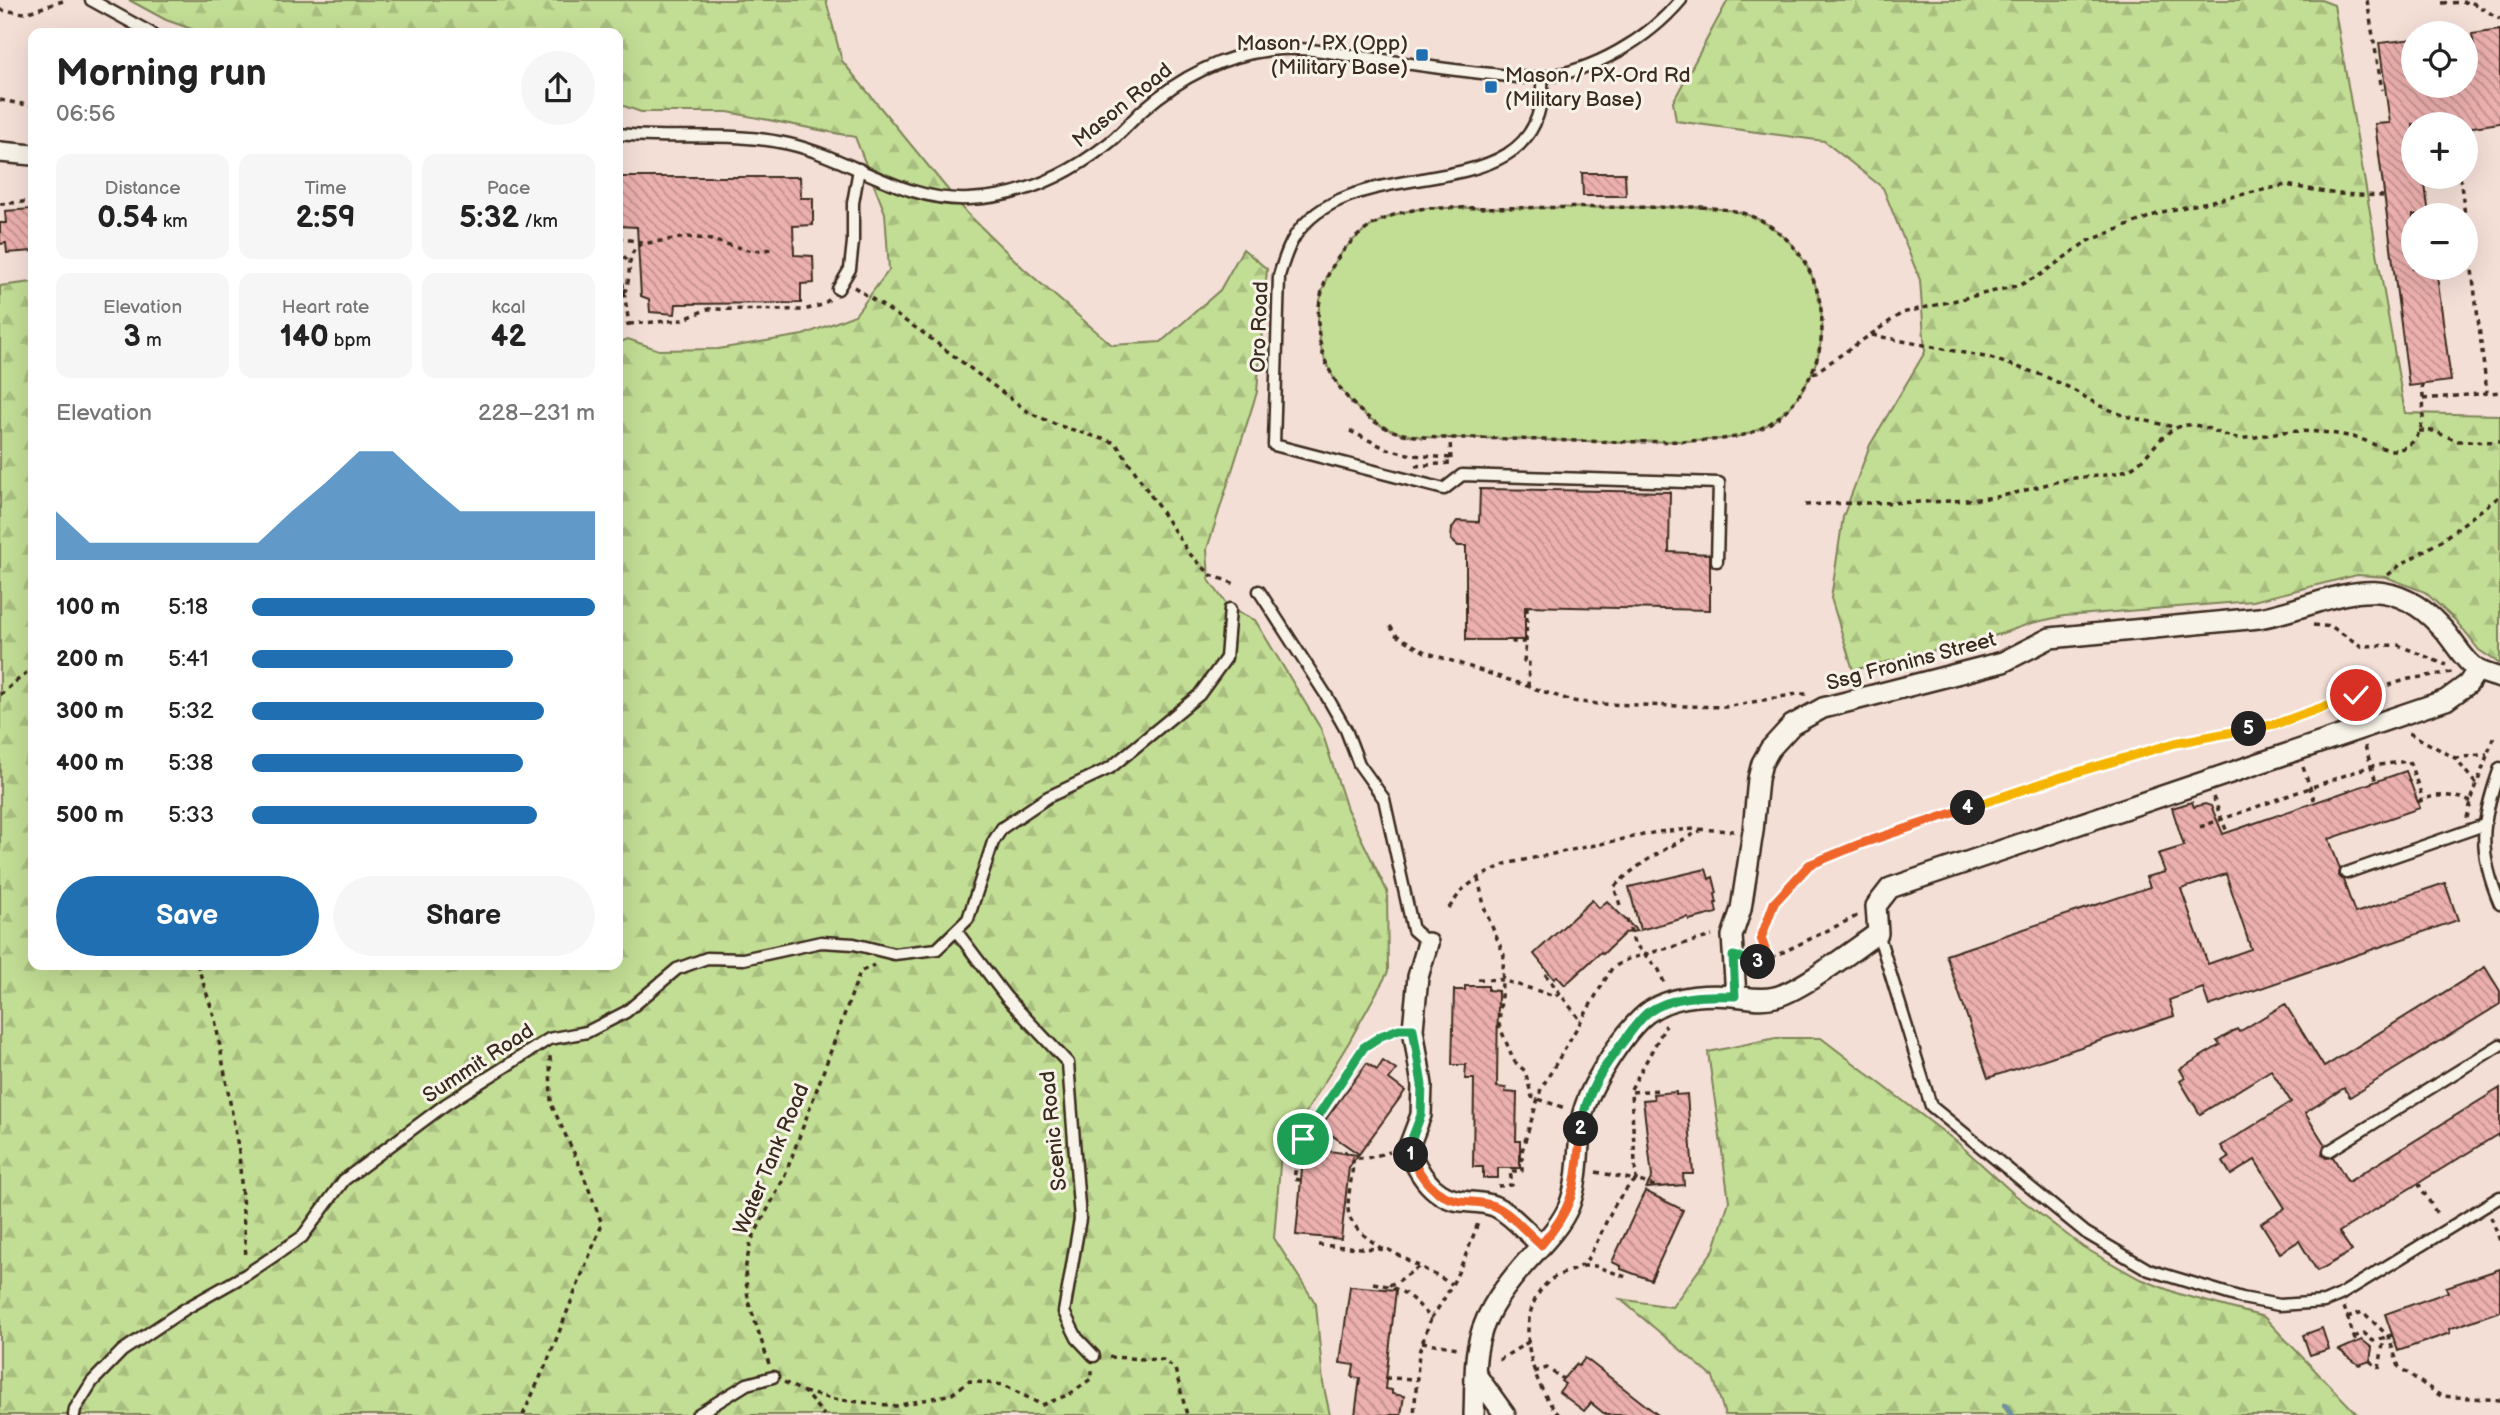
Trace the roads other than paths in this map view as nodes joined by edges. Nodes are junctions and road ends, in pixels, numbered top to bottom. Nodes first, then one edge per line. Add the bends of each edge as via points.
1 (91, 0) edge
2 (1681, 0) edge
3 (142, 28) edge
4 (1542, 77) junction
5 (623, 134) edge
6 (0, 152) edge
7 (28, 155) edge
8 (859, 169) junction
9 (838, 289) dead end
10 (1717, 561) dead end
11 (1259, 591) dead end
12 (1230, 609) dead end
13 (2476, 670) junction
14 (2500, 678) edge
15 (2500, 768) edge
16 (2484, 825) junction
17 (2346, 873) dead end
18 (2500, 904) edge
19 (957, 932) junction
20 (1878, 933) junction
21 (1428, 943) joint
22 (1735, 996) junction
23 (2500, 1045) edge
24 (2329, 1151) dead end
25 (2500, 1197) edge
26 (1541, 1245) junction
27 (1094, 1356) road end
28 (1477, 1376) junction
29 (773, 1377) road end
30 (74, 1415) edge
31 (697, 1415) edge
32 (1474, 1415) edge
33 (1504, 1415) edge

1 - 3 lane
2 - 4 lane, Mason Road via 1641,36 1609,55
4 - 8 lane, Mason Road via 1306,49 1269,50 1234,57 1187,78 1159,96 1085,161 1059,176 1010,193 964,200 939,197 912,192
4 - 10 lane, Oro Road via 1543,94 1534,127 1511,154 1482,166 1359,192 1319,213 1296,235 1279,276 1274,445 1444,489 1462,475 1719,483
5 - 8 lane, Mason Road via 772,140
6 - 7 street
8 - 9 lane via 850,269
11 - 21 lane via 1326,695 1359,764 1384,799 1413,930
12 - 19 lane, Summit Road via 1226,658 1199,695 1110,768 1048,797 1002,828 993,842 968,919
13 - 14 street
13 - 20 street via 2468,684 2446,700 1890,888 1876,908
13 - 22 street, Ssg Fronins Street via 2422,609 2398,596 2365,590 2259,618 2050,638 2003,662 1824,708 1792,726 1762,763 1733,946
15 - 16 lane
16 - 17 lane
16 - 18 lane via 2487,868
19 - 27 lane, Scenic Road via 1006,997 1068,1063 1080,1219 1064,1312 1077,1338
19 - 30 lane, Summit Road via 937,949 894,954 821,942 743,959 707,958 677,970 626,1012 587,1032 549,1039 446,1104 344,1180 302,1237 122,1352 92,1382
20 - 22 street via 1778,996 1761,1000
20 - 25 lane via 1931,1106 2086,1233 2149,1270 2279,1305 2324,1302
21 - 26 street via 1418,977 1413,1029 1422,1085 1421,1115 1408,1149 1435,1190 1456,1200 1486,1196
22 - 26 street via 1699,995 1646,1014 1615,1052 1594,1085 1583,1115 1570,1204
23 - 24 lane
26 - 28 street via 1490,1308 1476,1354
28 - 32 street
28 - 33 street
29 - 31 lane via 747,1384

